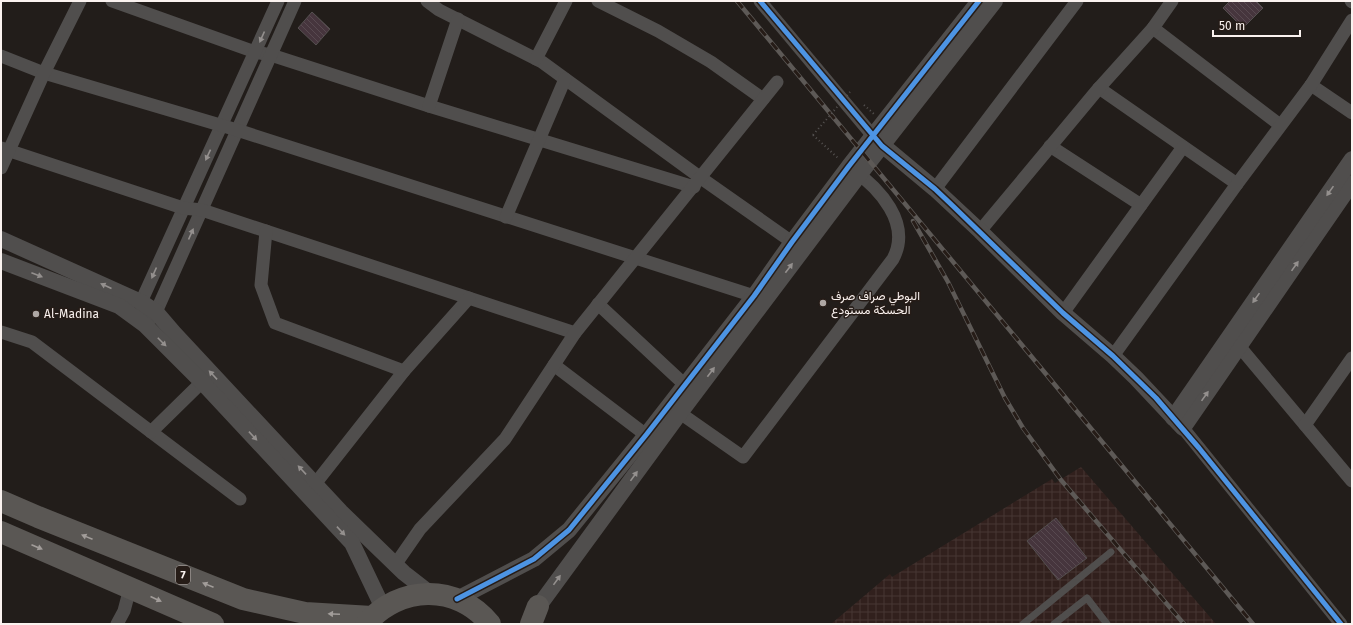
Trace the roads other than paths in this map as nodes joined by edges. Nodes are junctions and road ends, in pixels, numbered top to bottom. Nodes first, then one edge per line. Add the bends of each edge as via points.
1 (80, 1) edge
2 (112, 1) edge
3 (278, 1) edge
4 (295, 1) edge
5 (427, 1) edge
6 (566, 1) edge
7 (598, 1) edge
8 (979, 1) edge
9 (995, 1) edge
10 (1077, 1) edge
11 (1172, 1) edge
12 (764, 3) edge
13 (458, 19) junction
14 (1352, 20) edge
15 (1153, 28) junction
16 (255, 52) junction
17 (271, 55) junction
18 (1, 56) edge
19 (536, 59) junction
20 (44, 73) junction
21 (565, 79) junction
22 (777, 82) dead end
23 (1312, 85) junction
24 (1098, 88) junction
25 (763, 99) junction
26 (428, 106) junction
27 (1352, 113) edge
28 (1280, 125) junction
29 (221, 126) junction
30 (237, 130) junction
31 (540, 140) junction
32 (877, 141) junction
33 (1050, 146) junction
34 (1183, 147) junction
35 (5, 149) edge
36 (1352, 159) edge
37 (1, 168) edge
38 (854, 170) junction
39 (697, 182) junction
40 (1352, 183) edge
41 (1237, 184) junction
42 (934, 189) junction
43 (1141, 205) junction
44 (183, 208) junction
45 (202, 210) junction
46 (506, 217) junction
47 (266, 231) junction
48 (980, 231) junction
49 (1, 239) edge
50 (792, 242) junction
51 (636, 258) junction
52 (1, 261) edge
53 (754, 296) junction
54 (469, 298) junction
55 (141, 302) junction
56 (598, 304) junction
57 (156, 312) junction
58 (1063, 313) junction
59 (145, 325) junction
60 (1, 332) edge
61 (575, 333) junction
62 (1235, 341) junction
63 (1113, 356) junction
64 (1352, 358) edge
65 (554, 365) junction
66 (404, 371) junction
67 (202, 382) junction
68 (685, 385) junction
69 (680, 413) junction
70 (1178, 423) junction
71 (1305, 425) junction
72 (150, 432) junction
73 (646, 435) junction
74 (1352, 481) edge
75 (315, 484) junction
76 (240, 499) dead end
77 (1, 501) edge
78 (1, 532) edge
79 (1110, 552) dead end
80 (396, 565) junction
81 (130, 588) junction
82 (431, 594) junction
83 (457, 599) junction
84 (534, 615) edge
85 (374, 616) edge
86 (1057, 623) edge
87 (117, 624) edge
88 (213, 624) edge
89 (490, 624) edge
90 (526, 624) edge
91 (1023, 624) edge
92 (1107, 624) edge
93 (1342, 624) edge

1 - 20 street
2 - 16 street
3 -> 16 street
4 - 17 street
5 - 13 street
6 - 19 street
7 - 25 street via 658,30 711,62
8 - 32 street
9 - 32 street
10 - 42 street
11 - 15 street
12 - 32 street
13 - 19 street
13 - 26 street
14 - 23 street
15 - 24 street
15 - 28 street
16 - 17 street
16 - 29 street
17 - 26 street
17 - 30 street
18 - 20 street
19 - 21 street
20 - 29 street
20 - 35 street
21 - 31 street
21 - 39 street
22 - 25 street
23 - 27 street
23 - 28 street
24 - 33 street
24 - 34 street
25 - 39 street
26 - 31 street
28 - 41 street
29 - 30 street
29 -> 44 street
30 - 45 street
30 - 46 street
31 - 39 street
31 - 46 street
32 - 38 street
32 - 42 street
33 - 43 street
33 - 48 street
34 - 41 street
34 - 43 street
35 - 37 street
35 - 44 street
36 -> 62 street
38 - 50 street
69 -> 38 street
38 - 69 street via 879,191 892,212 898,231 896,252 879,277 743,457
39 - 50 street
39 - 51 street
62 -> 40 street
41 - 63 street
42 - 48 street
43 - 58 street
44 - 45 street
44 -> 55 street
45 - 47 street
57 -> 45 street
46 - 51 street
47 - 54 street
47 - 66 street via 261,285 274,323
48 - 58 street
55 -> 49 street
50 - 53 street
51 - 53 street
51 - 56 street
52 -> 59 street via 119,306
53 - 68 street
54 - 61 street
54 - 66 street
55 - 57 street
55 - 59 street
56 - 61 street
56 - 68 street
57 - 59 street
75 -> 57 street
58 - 63 street
59 -> 67 street
60 - 72 street via 32,342
61 - 65 street
62 - 70 street
62 - 71 street
63 - 70 street
64 - 71 street
65 - 73 street
65 - 80 street via 505,439 420,529
66 - 75 street
67 - 72 street
67 -> 85 street via 352,543
68 - 73 street
84 -> 69 street
70 - 93 street
71 - 74 street
72 - 76 street
73 - 83 street via 569,530 534,559
75 - 80 street
85 -> 77 highway, 7 via 305,613 243,599
78 -> 81 highway
79 - 91 lane
80 - 82 street
81 - 87 street via 124,611
81 -> 88 highway
82 - 83 highway, 7
82 - 85 highway, 7 via 406,597
83 - 89 highway, 7 via 480,613
84 - 90 street
86 - 92 lane via 1087,598

